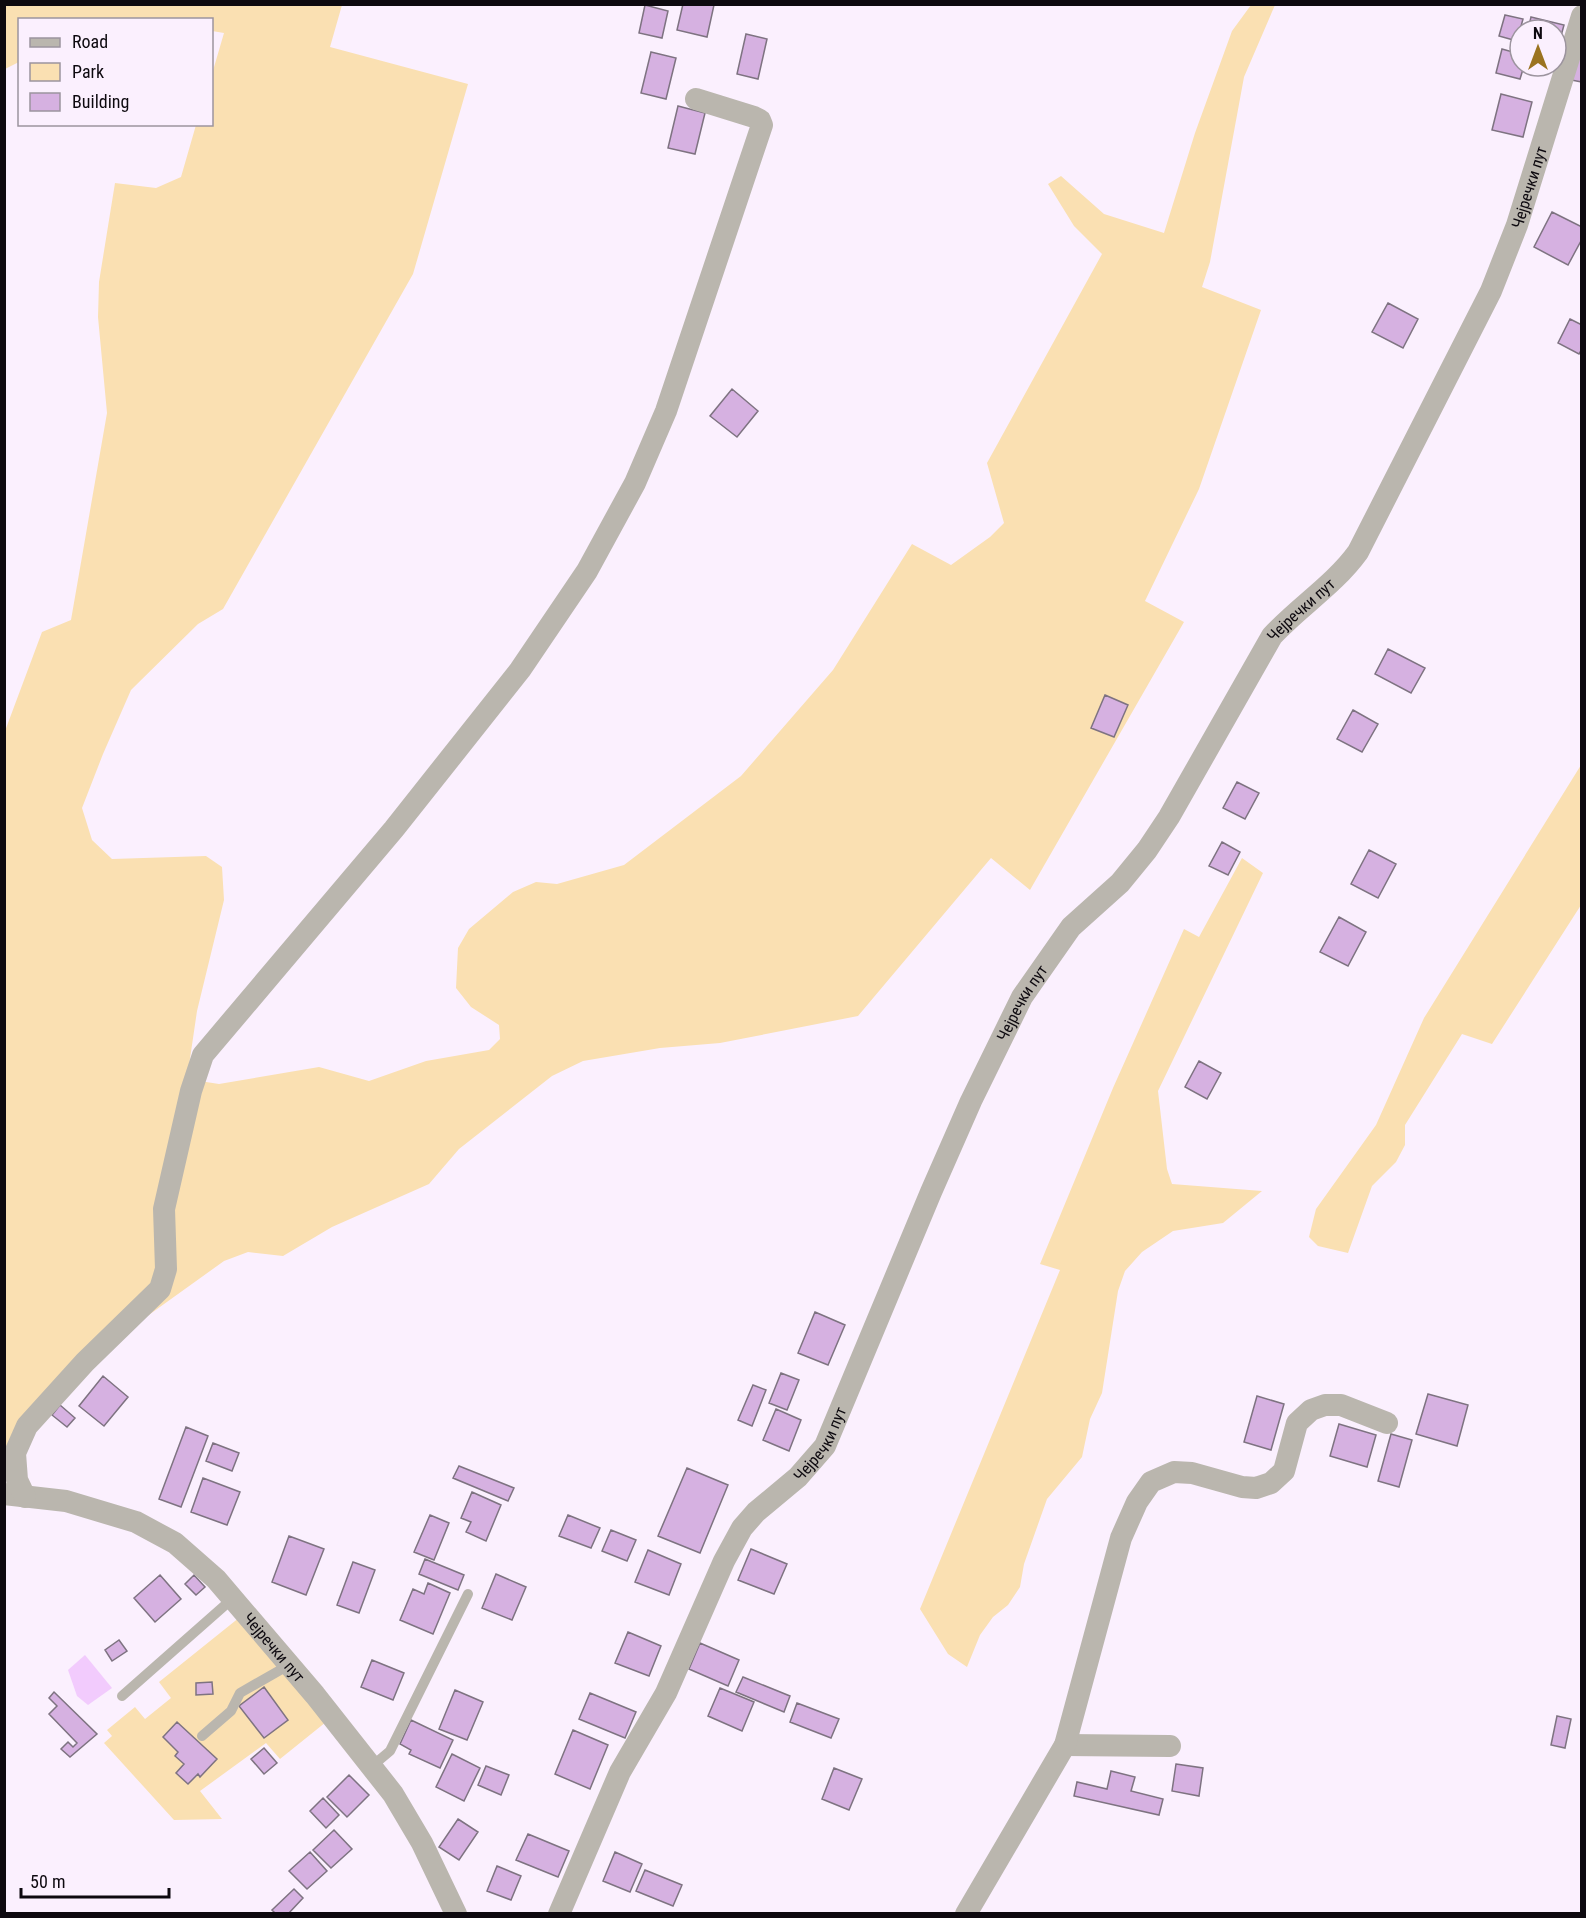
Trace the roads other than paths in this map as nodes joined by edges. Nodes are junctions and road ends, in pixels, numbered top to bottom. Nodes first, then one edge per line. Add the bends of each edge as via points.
1 (1581, 16) edge
2 (696, 99) dead end
3 (1387, 1423) dead end
4 (15, 1496) edge
5 (468, 1593) dead end
6 (232, 1599) junction
7 (289, 1665) junction
8 (122, 1696) dead end
9 (202, 1736) dead end
10 (1065, 1745) junction
11 (1170, 1746) dead end
12 (371, 1767) junction
13 (456, 1914) edge
14 (559, 1914) edge
15 (966, 1914) edge

1 - 14 street, Чејречки пут via 1517,225 1491,291 1358,552 1333,582 1272,636 1147,850 1120,883 1071,927 1023,997 944,1161 825,1446 798,1477 742,1528 666,1693 620,1772
2 - 4 street via 754,117 762,125 666,411 635,483 587,571 520,670 394,829 203,1055 164,1209 165,1276 156,1293 27,1426 15,1454
3 - 10 street via 1341,1405 1325,1405 1311,1410 1297,1423 1284,1471 1271,1483 1242,1487 1174,1472 1151,1482 1121,1538
4 - 6 street, Чејречки пут via 66,1501 156,1532 195,1560
5 - 12 lane via 390,1751
6 - 7 street, Чејречки пут
6 - 8 lane
7 - 9 lane via 240,1693 231,1711
7 - 12 street, Чејречки пут
10 - 11 street
10 - 15 street
12 - 13 street, Чејречки пут via 393,1794 422,1843

